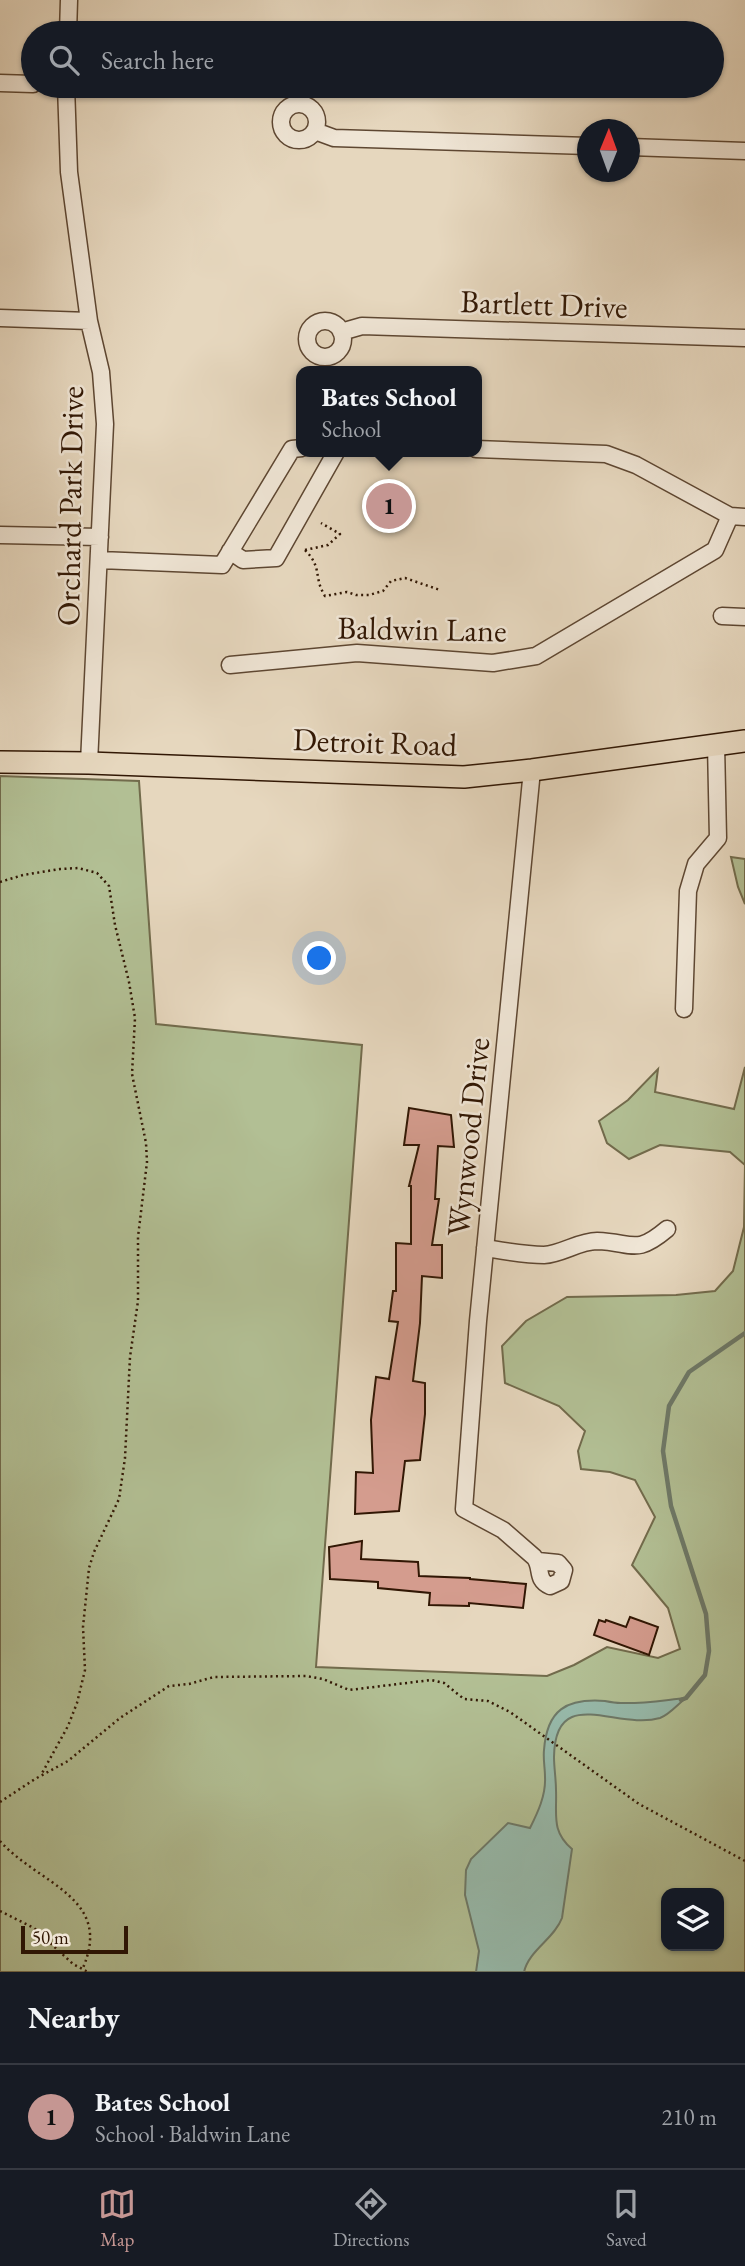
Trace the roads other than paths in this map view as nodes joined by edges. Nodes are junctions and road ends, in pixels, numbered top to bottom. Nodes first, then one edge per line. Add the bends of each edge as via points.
1 (69, 0) edge
2 (68, 21) edge
3 (0, 83) edge
4 (21, 84) edge
5 (66, 98) edge
6 (315, 131) dead end
7 (577, 146) edge
8 (640, 147) edge
9 (745, 151) edge
10 (0, 318) edge
11 (89, 321) junction
12 (341, 332) dead end
13 (745, 338) edge
14 (296, 449) edge
15 (482, 449) edge
16 (333, 457) edge
17 (738, 516) edge
18 (0, 535) edge
19 (100, 537) junction
20 (230, 551) junction
21 (100, 560) junction
22 (722, 616) dead end
23 (745, 617) edge
24 (230, 665) dead end
25 (745, 741) edge
26 (716, 744) junction
27 (0, 762) edge
28 (89, 762) junction
29 (532, 770) junction
30 (684, 1009) dead end
31 (667, 1228) dead end
32 (485, 1248) junction
33 (538, 1561) dead end

1 - 2 street
3 - 4 street
5 - 11 street, Orchard Park Drive via 69,172
6 - 7 street via 334,138
8 - 9 street
10 - 11 street
11 - 19 street, Orchard Park Drive via 101,372 106,424
12 - 13 street, Bartlett Drive via 362,326
14 - 20 street
15 - 17 street, Baldwin Lane via 606,453
16 - 20 street via 276,558 243,560
17 - 24 street, Baldwin Lane via 715,550 536,656 493,663 357,653
18 - 19 street
19 - 21 street, Orchard Park Drive
20 - 21 street via 222,565
21 - 28 street, Orchard Park Drive
22 - 23 street
25 - 26 main road, Detroit Road
26 - 29 main road, Detroit Road
26 - 30 street via 718,838 696,864 688,891
27 - 28 main road, Detroit Road
28 - 29 main road, Detroit Road via 464,777
29 - 32 street, Wynwood Drive
31 - 32 street via 651,1242 629,1247 597,1241 546,1255
32 - 33 street, Wynwood Drive via 464,1509 503,1530

